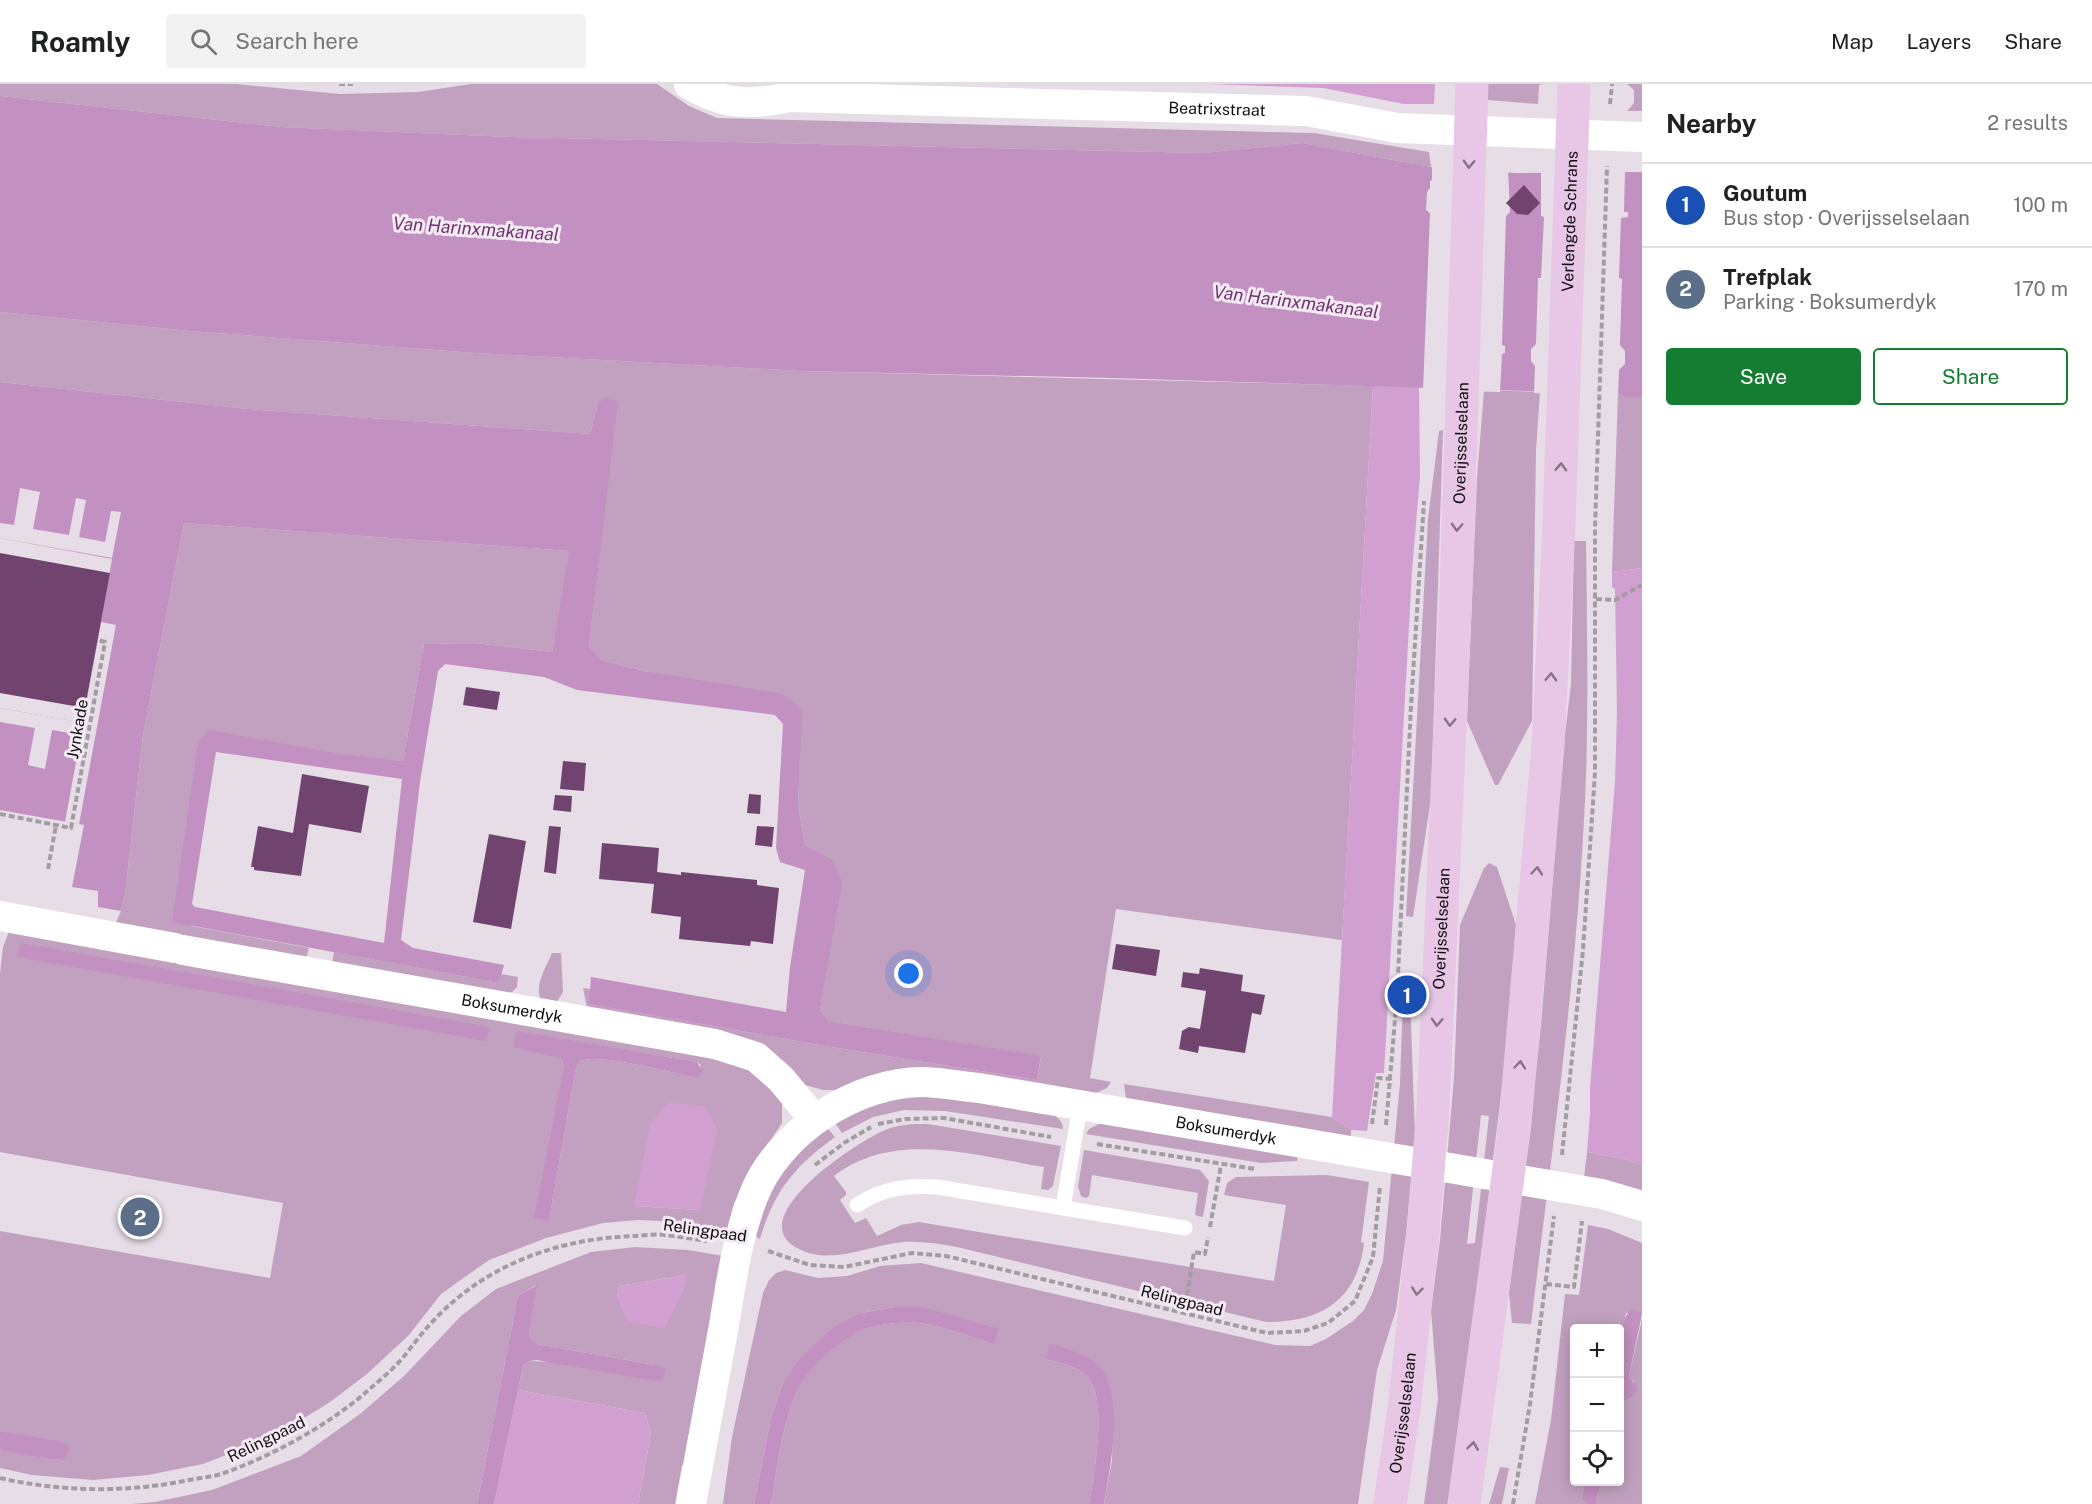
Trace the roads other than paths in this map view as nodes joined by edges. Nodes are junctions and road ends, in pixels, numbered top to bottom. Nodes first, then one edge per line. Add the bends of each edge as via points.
1 (690, 84) edge
2 (752, 84) edge
3 (1472, 95) edge
4 (1573, 96) edge
5 (790, 97) junction
6 (1642, 137) edge
7 (0, 916) edge
8 (1080, 1106) junction
9 (814, 1119) junction
10 (857, 1205) dead end
11 (1642, 1206) edge
12 (1063, 1208) junction
13 (1185, 1228) dead end
14 (691, 1504) edge
15 (1390, 1504) edge
16 (1464, 1504) edge

1 - 5 street, Beatrixstraat via 724,100 742,103
2 - 5 street, Beatrixstraat
3 -> 15 main road, Overijsselselaan via 1433,1110 1404,1409
16 -> 4 main road, Verlengde Schrans via 1515,1124 1548,746
5 - 6 street, Beatrixstraat via 1306,111 1397,128
7 - 9 street, Boksumerdyk via 715,1044 756,1057 782,1079
8 - 9 street, Boksumerdyk via 923,1082 867,1093
8 - 11 street, Boksumerdyk via 1591,1192
8 - 12 lane
9 - 14 street, Boksumerdyk via 780,1153 753,1196 753,1249
10 - 12 lane via 886,1190 919,1186
12 - 13 lane

